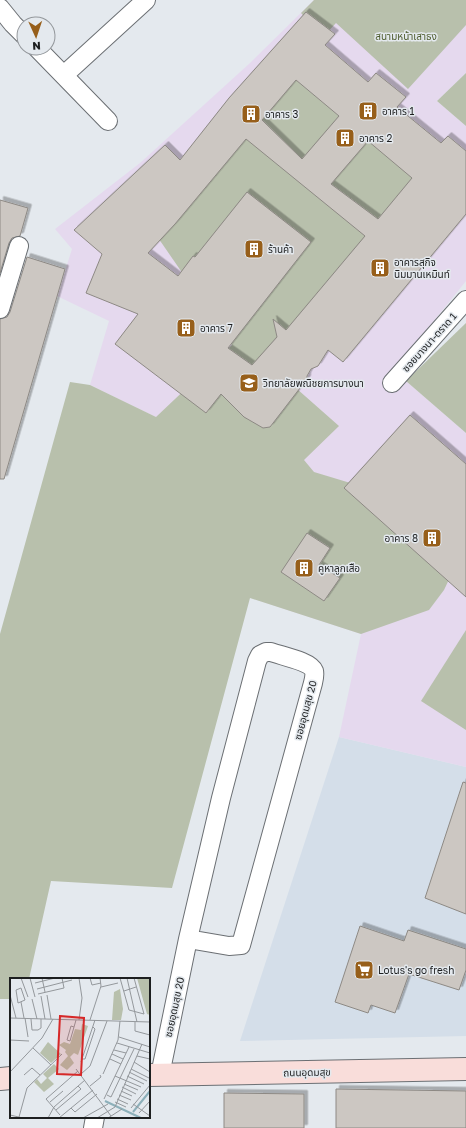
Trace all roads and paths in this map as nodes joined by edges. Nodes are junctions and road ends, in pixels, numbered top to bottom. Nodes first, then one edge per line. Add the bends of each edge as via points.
1 (146, 0) edge
2 (2, 14) edge
3 (16, 27) edge
4 (45, 56) edge
5 (64, 76) junction
6 (108, 121) dead end
7 (19, 246) dead end
8 (466, 300) edge
9 (0, 309) edge
10 (392, 383) dead end
11 (188, 938) junction
12 (466, 1069) edge
13 (155, 1075) edge
14 (10, 1078) edge
15 (0, 1079) edge
16 (95, 1118) edge
17 (93, 1128) edge

1 - 5 street
2 - 3 street
4 - 5 street
5 - 6 street
7 - 9 street
8 - 10 street, ซอยบางนา-ตราด 1
11 - 11 street, ซอยอุดมสุข 20 via 229,946 241,945 313,683 314,670 307,663 271,652 260,654 221,798
11 - 13 street, ซอยอุดมสุข 20
12 - 13 main road, ถนนอุดมสุข
14 - 15 main road
16 - 17 street

